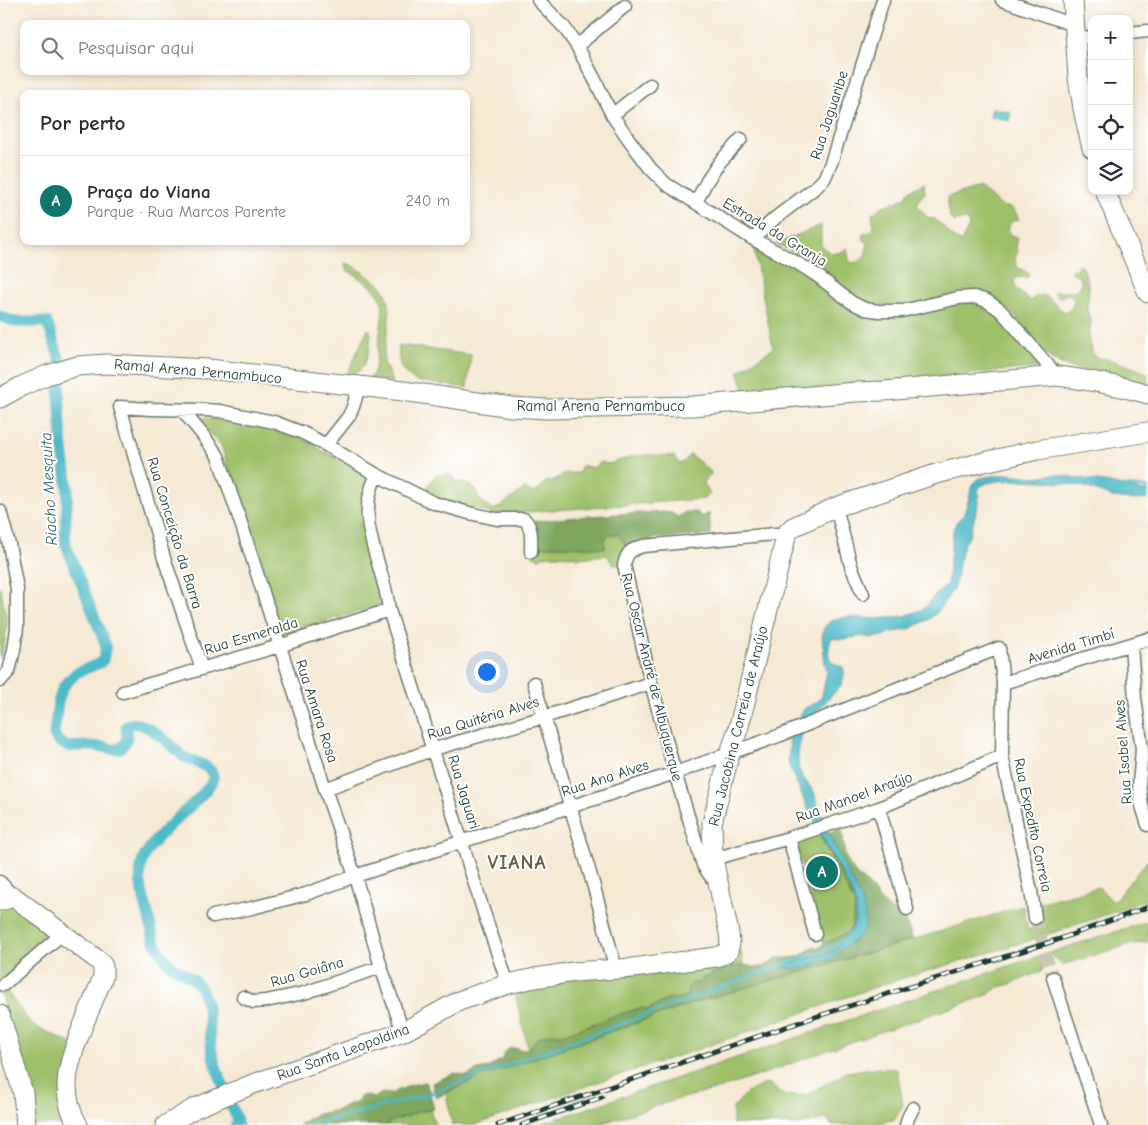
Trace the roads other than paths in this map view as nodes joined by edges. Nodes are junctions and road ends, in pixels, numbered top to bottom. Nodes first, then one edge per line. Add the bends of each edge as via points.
1 (538, 0) edge
2 (883, 0) edge
3 (1002, 0) edge
4 (1073, 0) edge
5 (625, 6) dead end
6 (1148, 31) edge
7 (1081, 33) edge
8 (1133, 33) edge
9 (577, 46) junction
10 (650, 85) dead end
11 (612, 115) junction
12 (1088, 131) edge
13 (741, 139) dead end
14 (1107, 195) edge
15 (696, 202) junction
16 (753, 239) junction
17 (1148, 293) edge
18 (1057, 376) junction
19 (359, 387) junction
20 (1148, 394) edge
21 (0, 398) edge
22 (182, 410) junction
23 (1148, 432) edge
24 (326, 445) junction
25 (377, 475) junction
26 (836, 507) junction
27 (0, 512) edge
28 (787, 532) junction
29 (531, 552) dead end
30 (863, 594) dead end
31 (389, 610) junction
32 (1148, 639) edge
33 (1131, 645) junction
34 (279, 646) junction
35 (999, 648) joint
36 (202, 669) junction
37 (0, 681) edge
38 (651, 682) junction
39 (534, 683) dead end
40 (1004, 684) junction
41 (123, 692) dead end
42 (544, 717) junction
43 (1145, 747) edge
44 (434, 749) junction
45 (730, 753) junction
46 (1002, 756) junction
47 (675, 773) junction
48 (325, 789) junction
49 (570, 806) junction
50 (879, 808) junction
51 (1148, 825) edge
52 (789, 838) junction
53 (462, 842) junction
54 (713, 859) junction
55 (354, 876) junction
56 (717, 880) junction
57 (0, 882) edge
58 (7, 899) edge
59 (907, 909) dead end
60 (213, 916) dead end
61 (1035, 918) tunnel mouth
62 (62, 934) junction
63 (816, 934) dead end
64 (728, 951) joint
65 (381, 966) junction
66 (616, 970) junction
67 (1053, 978) tunnel mouth
68 (508, 984) junction
69 (3, 985) dead end
70 (243, 997) dead end
71 (0, 1017) edge
72 (403, 1032) junction
73 (913, 1108) dead end
74 (26, 1125) edge
75 (78, 1125) edge
76 (166, 1125) edge
77 (906, 1125) edge
78 (1101, 1125) edge

1 - 9 street, Estrada da Granja
2 - 16 street, Rua Jaguaribe via 824,179
3 - 7 street
4 - 7 street
5 - 9 street
6 - 8 street
7 - 12 street via 1078,78
9 - 11 street, Estrada da Granja
10 - 11 street
11 - 15 street, Estrada da Granja via 650,168 666,184
13 - 15 street via 719,163
14 - 17 street
15 - 16 street, Estrada da Granja
16 - 18 street, Estrada da Granja via 800,264 865,309 902,312 958,298 974,297 987,301 1000,310
18 - 19 street, Ramal Arena Pernambuco via 693,406 511,406
18 - 20 street, Ramal Arena Pernambuco
19 - 21 street, Ramal Arena Pernambuco via 209,369 106,364 77,366 47,375
19 - 24 street via 350,416
22 - 24 street via 220,412 274,422
22 - 34 street, Rua Amara Rosa via 218,456
22 - 36 street, Rua Conceição da Barra via 120,407 164,558
23 - 26 street, Rua Oscar André de Albuquerque via 984,462
24 - 25 street
25 - 29 street via 434,503 497,519 527,520
25 - 31 street, Rua Jaguari via 371,486 369,530
26 - 28 street, Rua Oscar André de Albuquerque
26 - 30 street via 851,566
27 - 37 street via 17,589 14,650 9,671
28 - 38 street, Rua Oscar André de Albuquerque via 643,546 626,556 624,565
28 - 45 street, Rua Jacobina Correia de Araújo
31 - 34 street, Rua Esmeralda
31 - 44 street, Rua Jaguari
32 - 33 street, Avenida Timbí
33 - 40 street, Avenida Timbí
33 - 43 street, Rua Isabel Alves via 1135,698
34 - 36 street, Rua Esmeralda
34 - 48 street, Rua Amara Rosa
35 - 40 street, Rua Expedito Correia
35 - 45 street, Rua Ana Alves
36 - 41 street, Rua Esmeralda
38 - 42 street, Rua Quitéria Alves
38 - 47 street, Rua Oscar André de Albuquerque
39 - 42 street
40 - 46 street, Rua Expedito Correia
42 - 44 street, Rua Quitéria Alves
42 - 49 street
43 - 51 street, Rua Isabel Alves via 1139,786
44 - 48 street, Rua Quitéria Alves
44 - 53 street, Rua Jaguari
45 - 47 street, Rua Ana Alves
45 - 54 street, Rua Jacobina Correia de Araújo via 712,823
46 - 50 street, Rua Manoel Araújo
46 - 61 street, Rua Expedito Correia
47 - 49 street, Rua Ana Alves
47 - 56 street, Rua Oscar André de Albuquerque via 703,865 706,872
48 - 55 street, Rua Amara Rosa
49 - 53 street, Rua Ana Alves
49 - 66 street
50 - 52 street, Rua Manoel Araújo
50 - 59 street
52 - 54 street, Rua Manoel Araújo
52 - 63 street
53 - 55 street, Rua Ana Alves
53 - 68 street, Rua Jaguari
54 - 56 street, Rua Jacobina Correia de Araújo
55 - 60 street, Rua Ana Alves via 306,894
55 - 65 street, Rua Amara Rosa
56 - 64 street, Rua Jacobina Correia de Araújo via 729,933
57 - 58 street
58 - 62 street
62 - 69 street
62 - 75 street via 99,961 104,971 72,1054 67,1076 67,1097
64 - 66 street, Rua Santa Leopoldina via 716,957
65 - 70 street, Rua Goiâna via 304,993 253,1002
65 - 72 street, Rua Amara Rosa
66 - 68 street, Rua Santa Leopoldina via 574,972
67 - 78 street
68 - 72 street, Rua Santa Leopoldina via 459,1001
71 - 74 street via 24,1093
72 - 76 street, Rua Santa Leopoldina via 254,1084 195,1108
73 - 77 street

